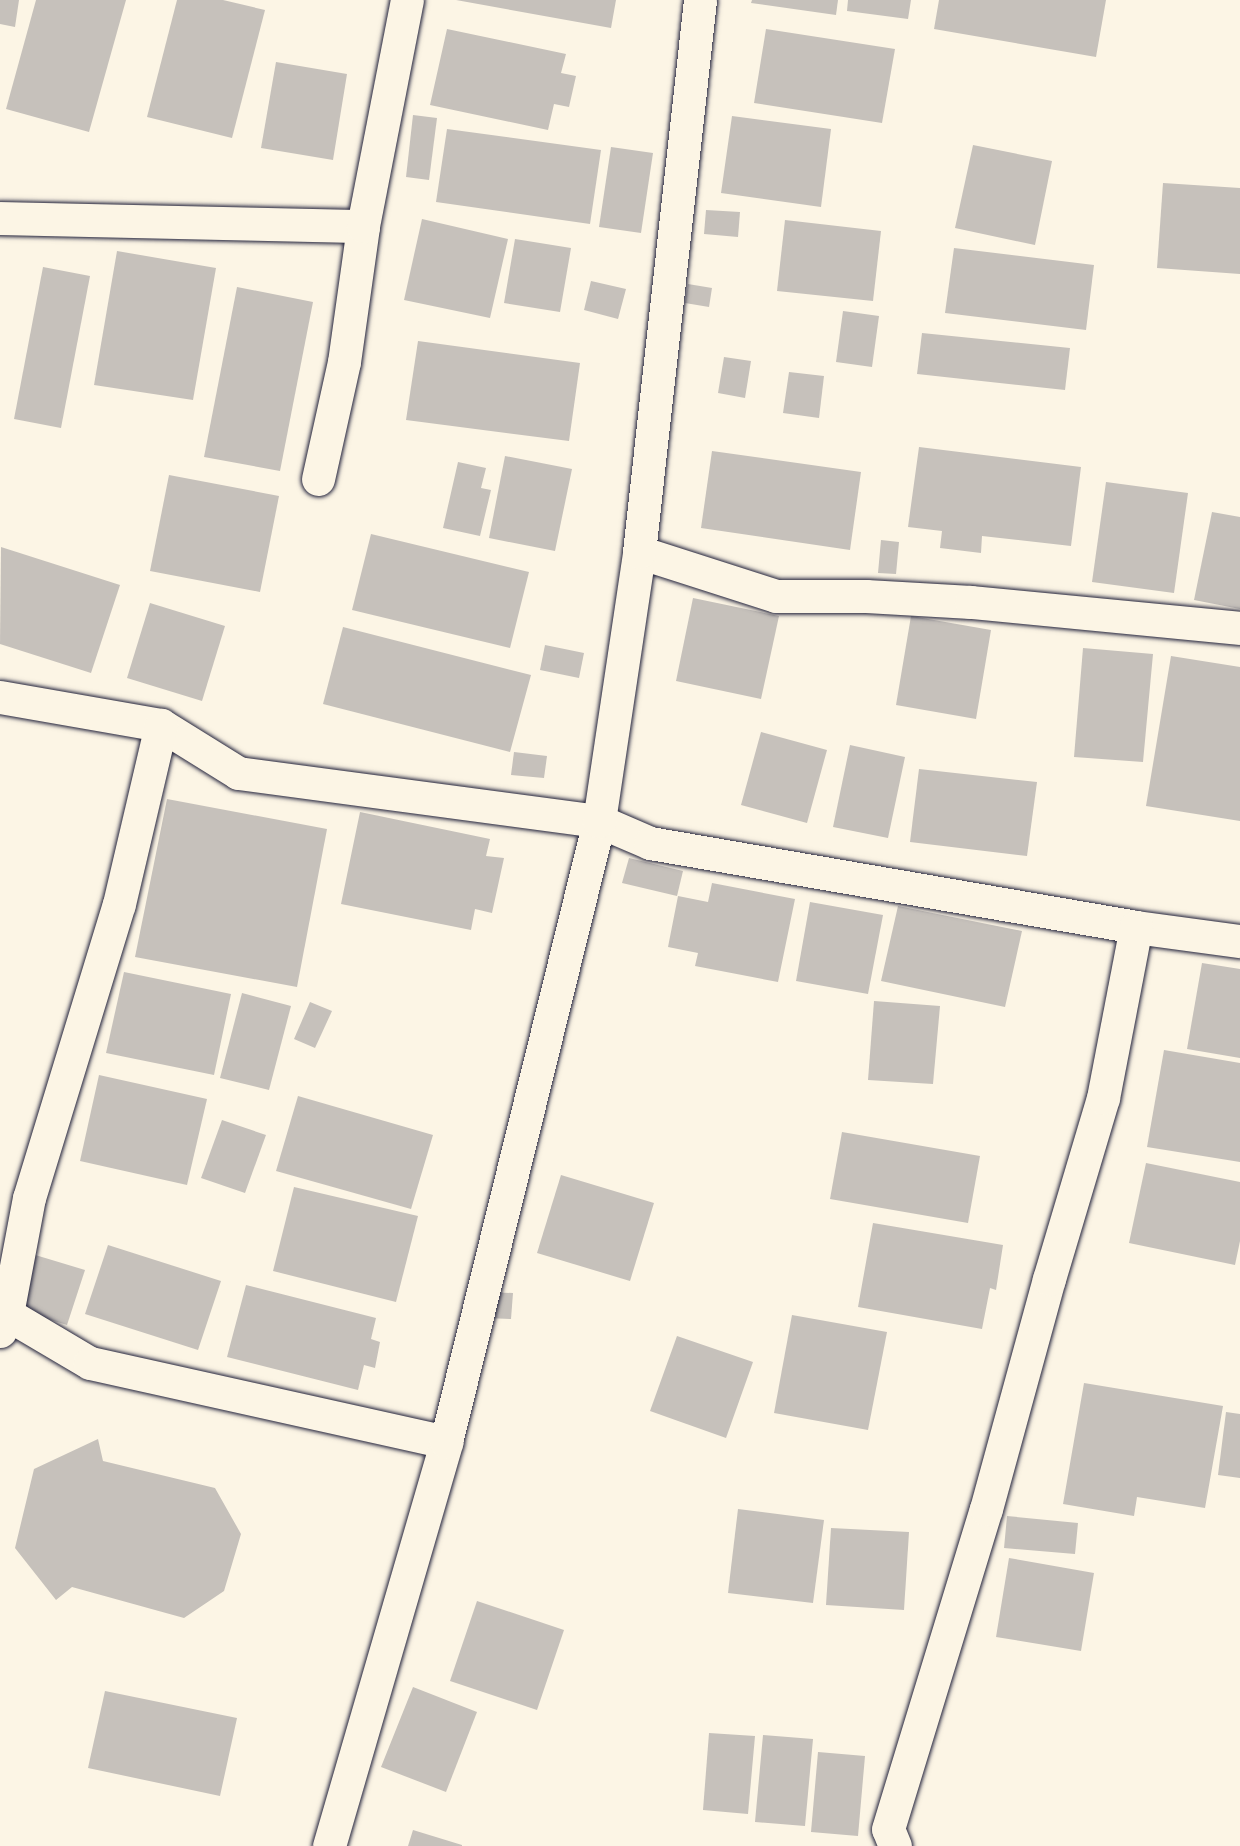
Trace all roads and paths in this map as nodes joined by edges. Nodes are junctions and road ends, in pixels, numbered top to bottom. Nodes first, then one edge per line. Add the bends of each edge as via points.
1 (407, 0) edge
2 (700, 0) edge
3 (0, 218) edge
4 (363, 226) junction
5 (318, 479) dead end
6 (639, 552) junction
7 (1240, 628) edge
8 (0, 697) edge
9 (161, 725) junction
10 (599, 821) junction
11 (1136, 927) junction
12 (1240, 941) edge
13 (4, 1323) edge
14 (446, 1442) junction
15 (329, 1846) edge
16 (895, 1846) edge

1 - 4 street
2 - 6 street
3 - 4 street
4 - 5 street via 344,362
6 - 7 street via 776,596 971,602
6 - 10 street
8 - 9 street
9 - 10 street via 238,772
9 - 13 street via 119,904 29,1198
10 - 11 street via 650,843
10 - 14 street
11 - 12 street
11 - 16 street via 1103,1098 986,1509 888,1829
13 - 14 street via 90,1363
14 - 15 street

